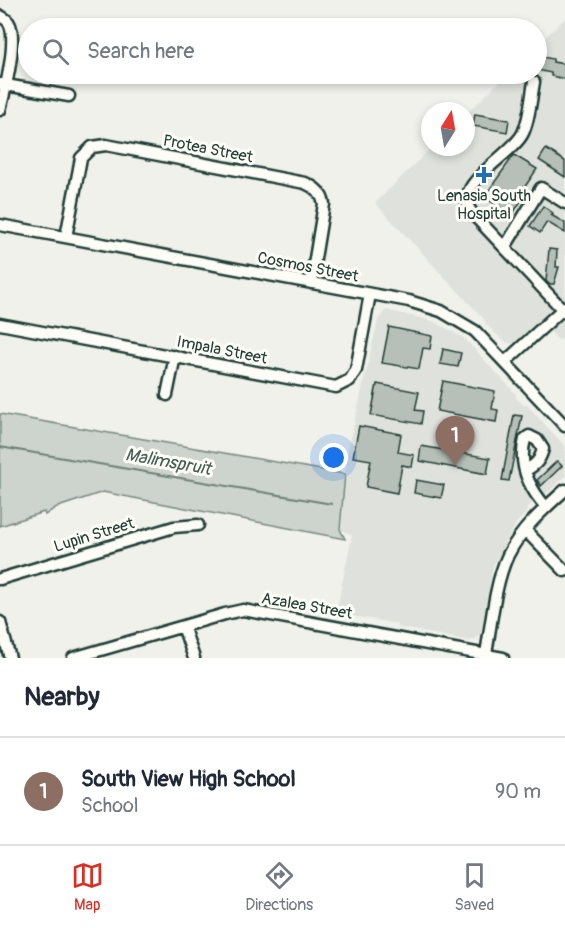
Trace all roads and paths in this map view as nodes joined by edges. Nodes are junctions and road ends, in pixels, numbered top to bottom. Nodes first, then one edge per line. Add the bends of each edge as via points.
1 (0, 16) edge
2 (3, 84) edge
3 (534, 84) edge
4 (69, 96) dead end
5 (0, 110) edge
6 (565, 203) edge
7 (0, 225) edge
8 (66, 237) junction
9 (505, 247) junction
10 (311, 283) junction
11 (370, 294) junction
12 (564, 309) edge
13 (0, 324) edge
14 (175, 356) junction
15 (505, 362) junction
16 (167, 395) dead end
17 (565, 426) edge
18 (526, 470) dead end
19 (565, 490) edge
20 (546, 507) junction
21 (198, 525) dead end
22 (525, 530) junction
23 (565, 571) edge
24 (0, 579) edge
25 (0, 622) edge
26 (183, 626) junction
27 (486, 654) junction
28 (10, 658) edge
29 (73, 658) edge
30 (194, 658) edge
31 (503, 658) edge

1 - 2 street via 8,22 12,34
2 - 4 street
2 - 5 street
3 - 9 street via 523,134 466,194 468,208
6 - 9 street via 541,188
7 - 8 street, Cosmos Street
8 - 10 street, Cosmos Street
8 - 10 street, Protea Street via 81,158 92,147 106,145 311,185 321,194 324,204
9 - 12 street
10 - 11 street, Cosmos Street
11 - 14 street, Impala Street via 356,370 350,380 336,387
11 - 15 street, Cosmos Street via 441,311 475,330
12 - 15 street
13 - 14 street, Impala Street
14 - 16 street
15 - 17 street, Cosmos Street
18 - 20 street via 528,482
19 - 20 street
20 - 22 street
21 - 24 street, Lupin Street via 174,527
22 - 23 street
22 - 27 street via 504,564
25 - 28 street
26 - 27 street, Azalea Street via 253,611
26 - 29 street, Azalea Street
26 - 30 street
27 - 31 street, Azalea Street

